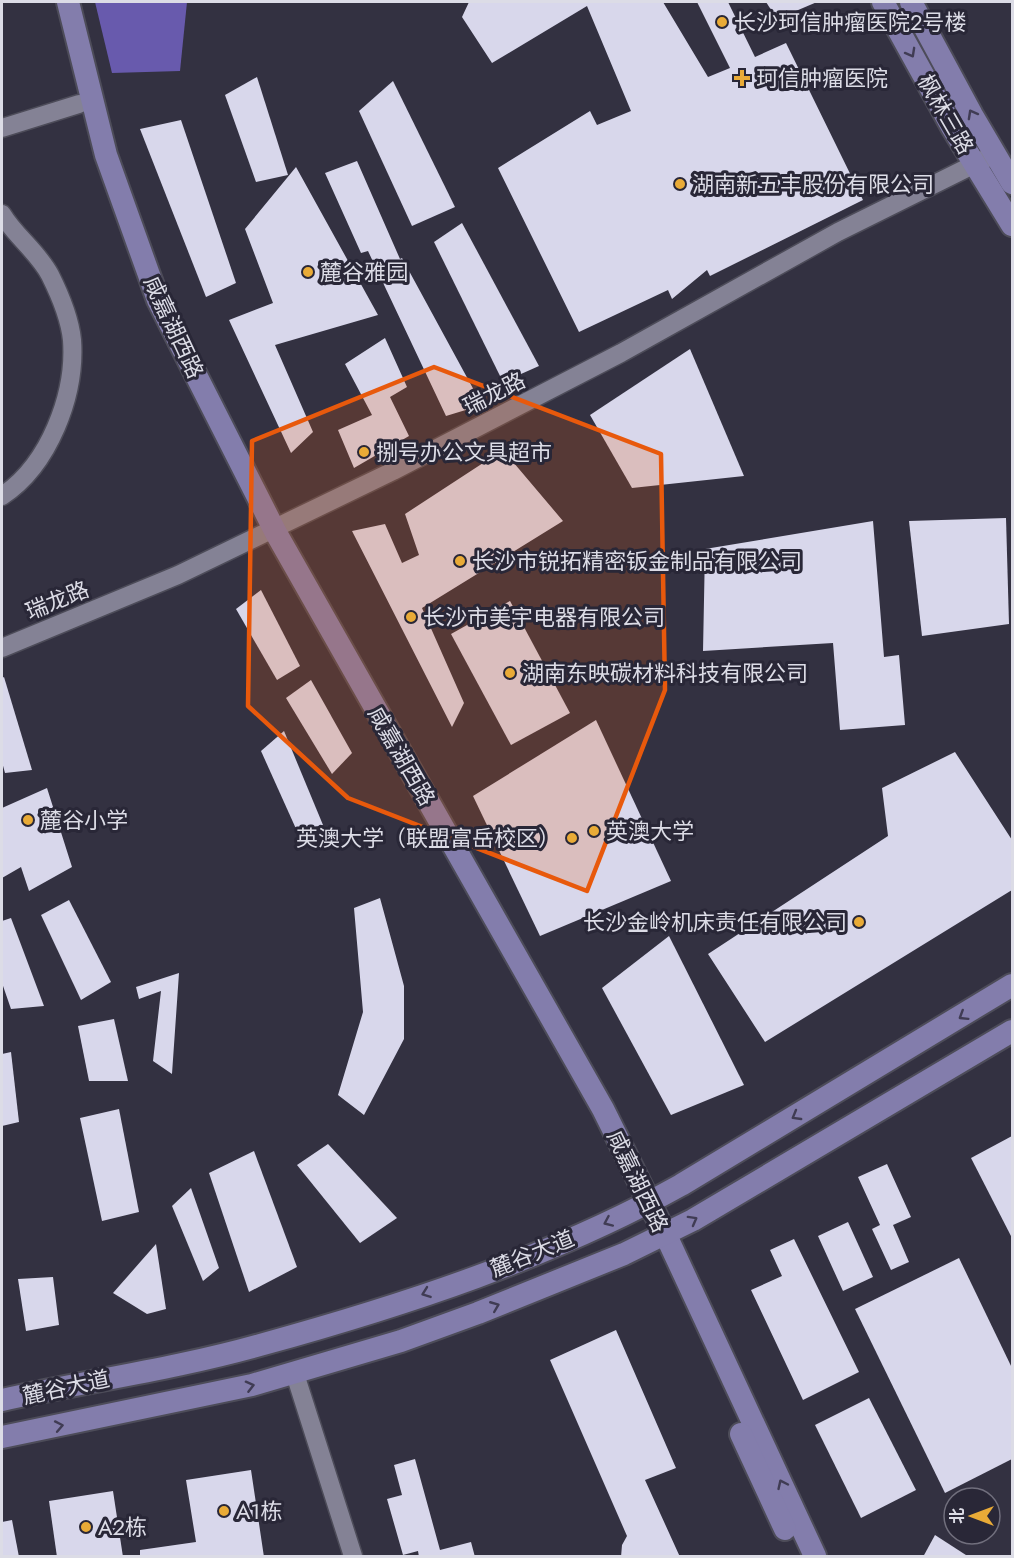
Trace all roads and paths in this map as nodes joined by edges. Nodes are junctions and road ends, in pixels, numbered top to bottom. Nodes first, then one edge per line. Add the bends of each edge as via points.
1 (54, 2) edge
2 (68, 2) edge
3 (883, 2) edge
4 (911, 2) edge
5 (79, 104) junction
6 (2, 128) edge
7 (993, 150) junction
8 (973, 160) junction
9 (1012, 183) edge
10 (2, 214) edge
11 (1012, 225) edge
12 (2, 496) edge
13 (266, 528) junction
14 (2, 638) edge
15 (2, 648) edge
16 (1012, 985) edge
17 (1012, 1031) edge
18 (643, 1206) junction
19 (658, 1237) junction
20 (295, 1374) junction
21 (7, 1396) edge
22 (24, 1432) junction
23 (2, 1437) edge
24 (2, 1446) edge
25 (353, 1557) edge
26 (798, 1557) edge
27 (815, 1557) edge

1 - 5 main road, 咸嘉湖西路
2 - 13 main road, 咸嘉湖西路 via 106,155 158,300
3 -> 8 main road, 枫林三路
7 -> 4 main road, 枫林三路
5 - 6 street
5 - 13 main road, 咸嘉湖西路 via 93,159 145,306
7 - 8 street, 瑞龙路
7 - 9 main road, 枫林三路
8 - 11 main road, 枫林三路
8 - 13 street, 瑞龙路 via 525,405
10 - 12 street via 49,273 72,338 71,377 60,421 37,461
13 - 14 street, 瑞龙路
13 - 15 street, 瑞龙路 via 168,579
13 - 18 main road, 咸嘉湖西路
16 -> 18 main road, 麓谷大道
19 -> 17 main road, 麓谷大道 via 886,1108
18 - 19 main road, 咸嘉湖西路
18 -> 21 main road, 麓谷大道 via 470,1278 322,1326 218,1355
20 -> 19 main road, 麓谷大道 via 478,1313
19 - 26 main road, 咸嘉湖西路
27 -> 19 main road, 咸嘉湖西路
22 -> 20 main road, 麓谷大道
20 - 25 street
22 - 23 main road, 麓谷大道
22 - 24 main road

